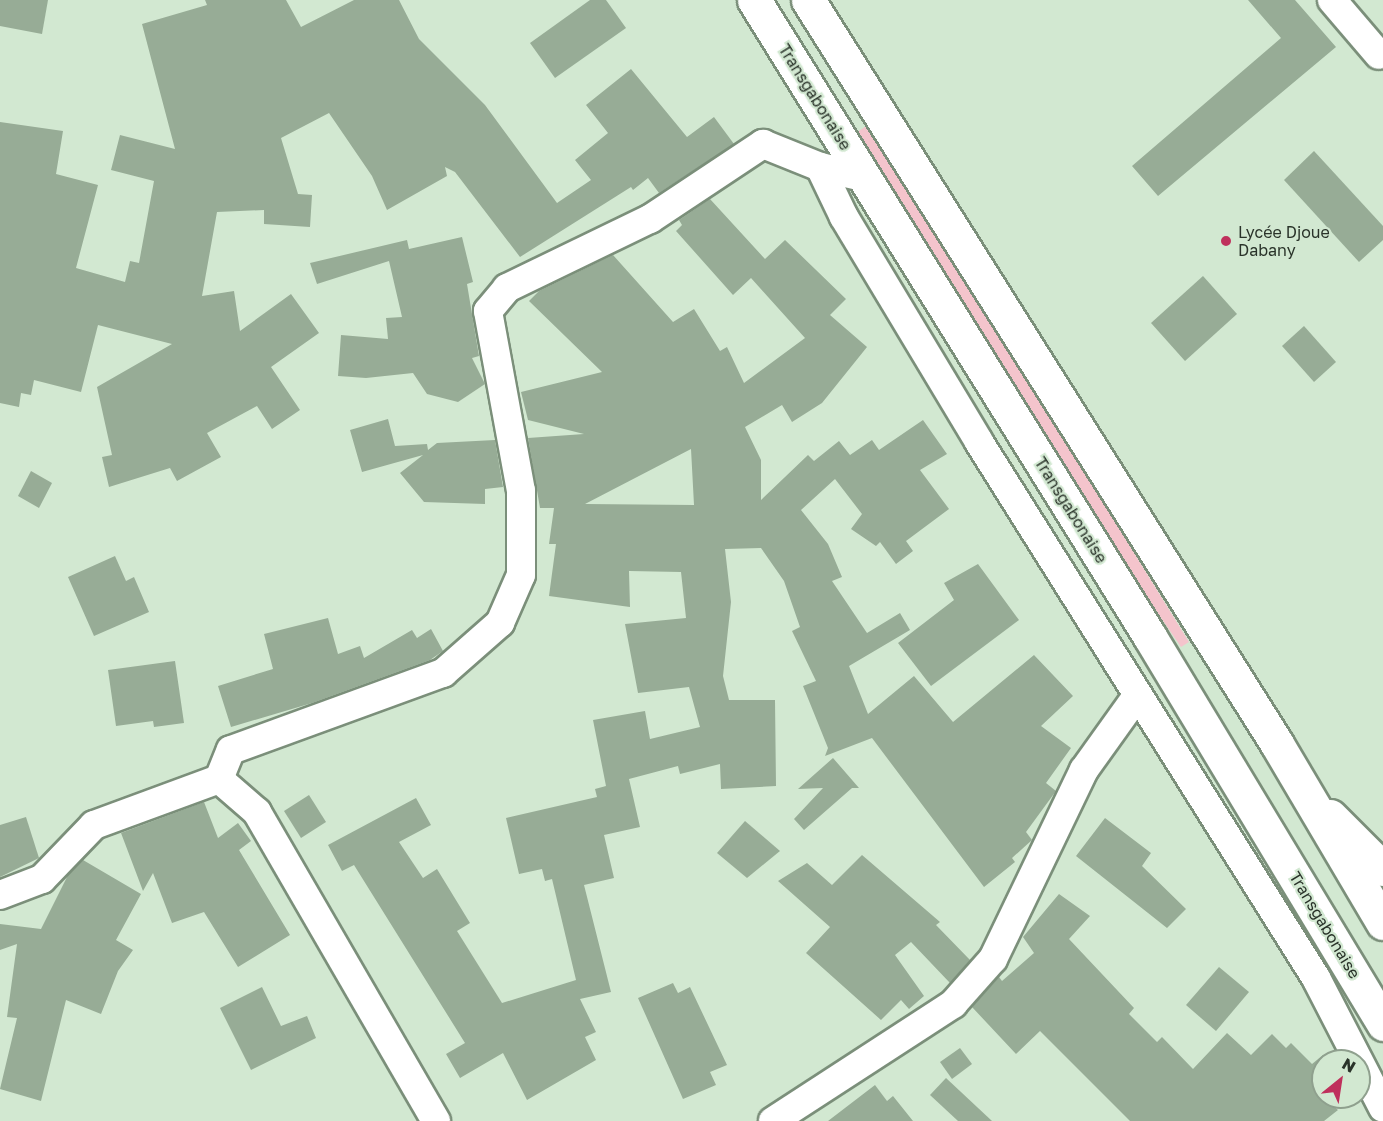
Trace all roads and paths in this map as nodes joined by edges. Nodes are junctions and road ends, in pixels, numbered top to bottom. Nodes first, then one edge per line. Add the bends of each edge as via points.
1 (754, 0) edge
2 (808, 0) edge
3 (1332, 0) edge
4 (1379, 55) dead end
5 (820, 168) junction
6 (867, 178) junction
7 (1014, 418) junction
8 (979, 442) junction
9 (1137, 696) junction
10 (1277, 744) junction
11 (219, 779) junction
12 (1383, 869) edge
13 (0, 895) edge
14 (1383, 923) edge
15 (1383, 1024) edge
16 (1383, 1108) edge
17 (436, 1121) edge
18 (773, 1121) edge

1 - 6 main road, Transgabonaise
2 - 10 main road
3 - 4 street
5 - 6 street
5 - 8 street via 844,217
5 - 11 street via 764,144 650,219 507,288 488,311 521,491 521,575 500,623 443,673 231,750
6 - 7 main road, Transgabonaise
7 - 8 street
7 - 15 main road, Transgabonaise
8 - 9 street
9 - 16 street via 1316,978
9 - 18 street via 1084,770 993,959 953,1004
10 - 12 main road via 1353,844
10 - 14 main road
11 - 13 street via 94,825 42,879
11 - 17 street via 257,812

